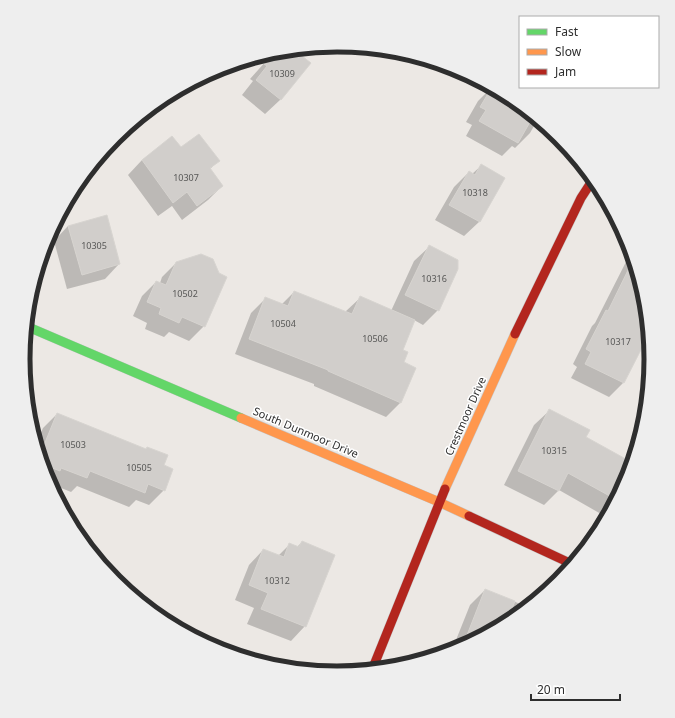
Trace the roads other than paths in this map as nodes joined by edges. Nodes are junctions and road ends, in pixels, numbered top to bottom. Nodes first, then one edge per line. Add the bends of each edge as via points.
1 (590, 184) edge
2 (32, 329) edge
3 (439, 502) junction
4 (569, 562) edge
5 (374, 664) edge

1 - 3 street, Crestmoor Drive via 518,327
2 - 3 street, South Dunmoor Drive
3 - 4 street, South Dunmoor Drive
3 - 5 street, Crestmoor Drive

